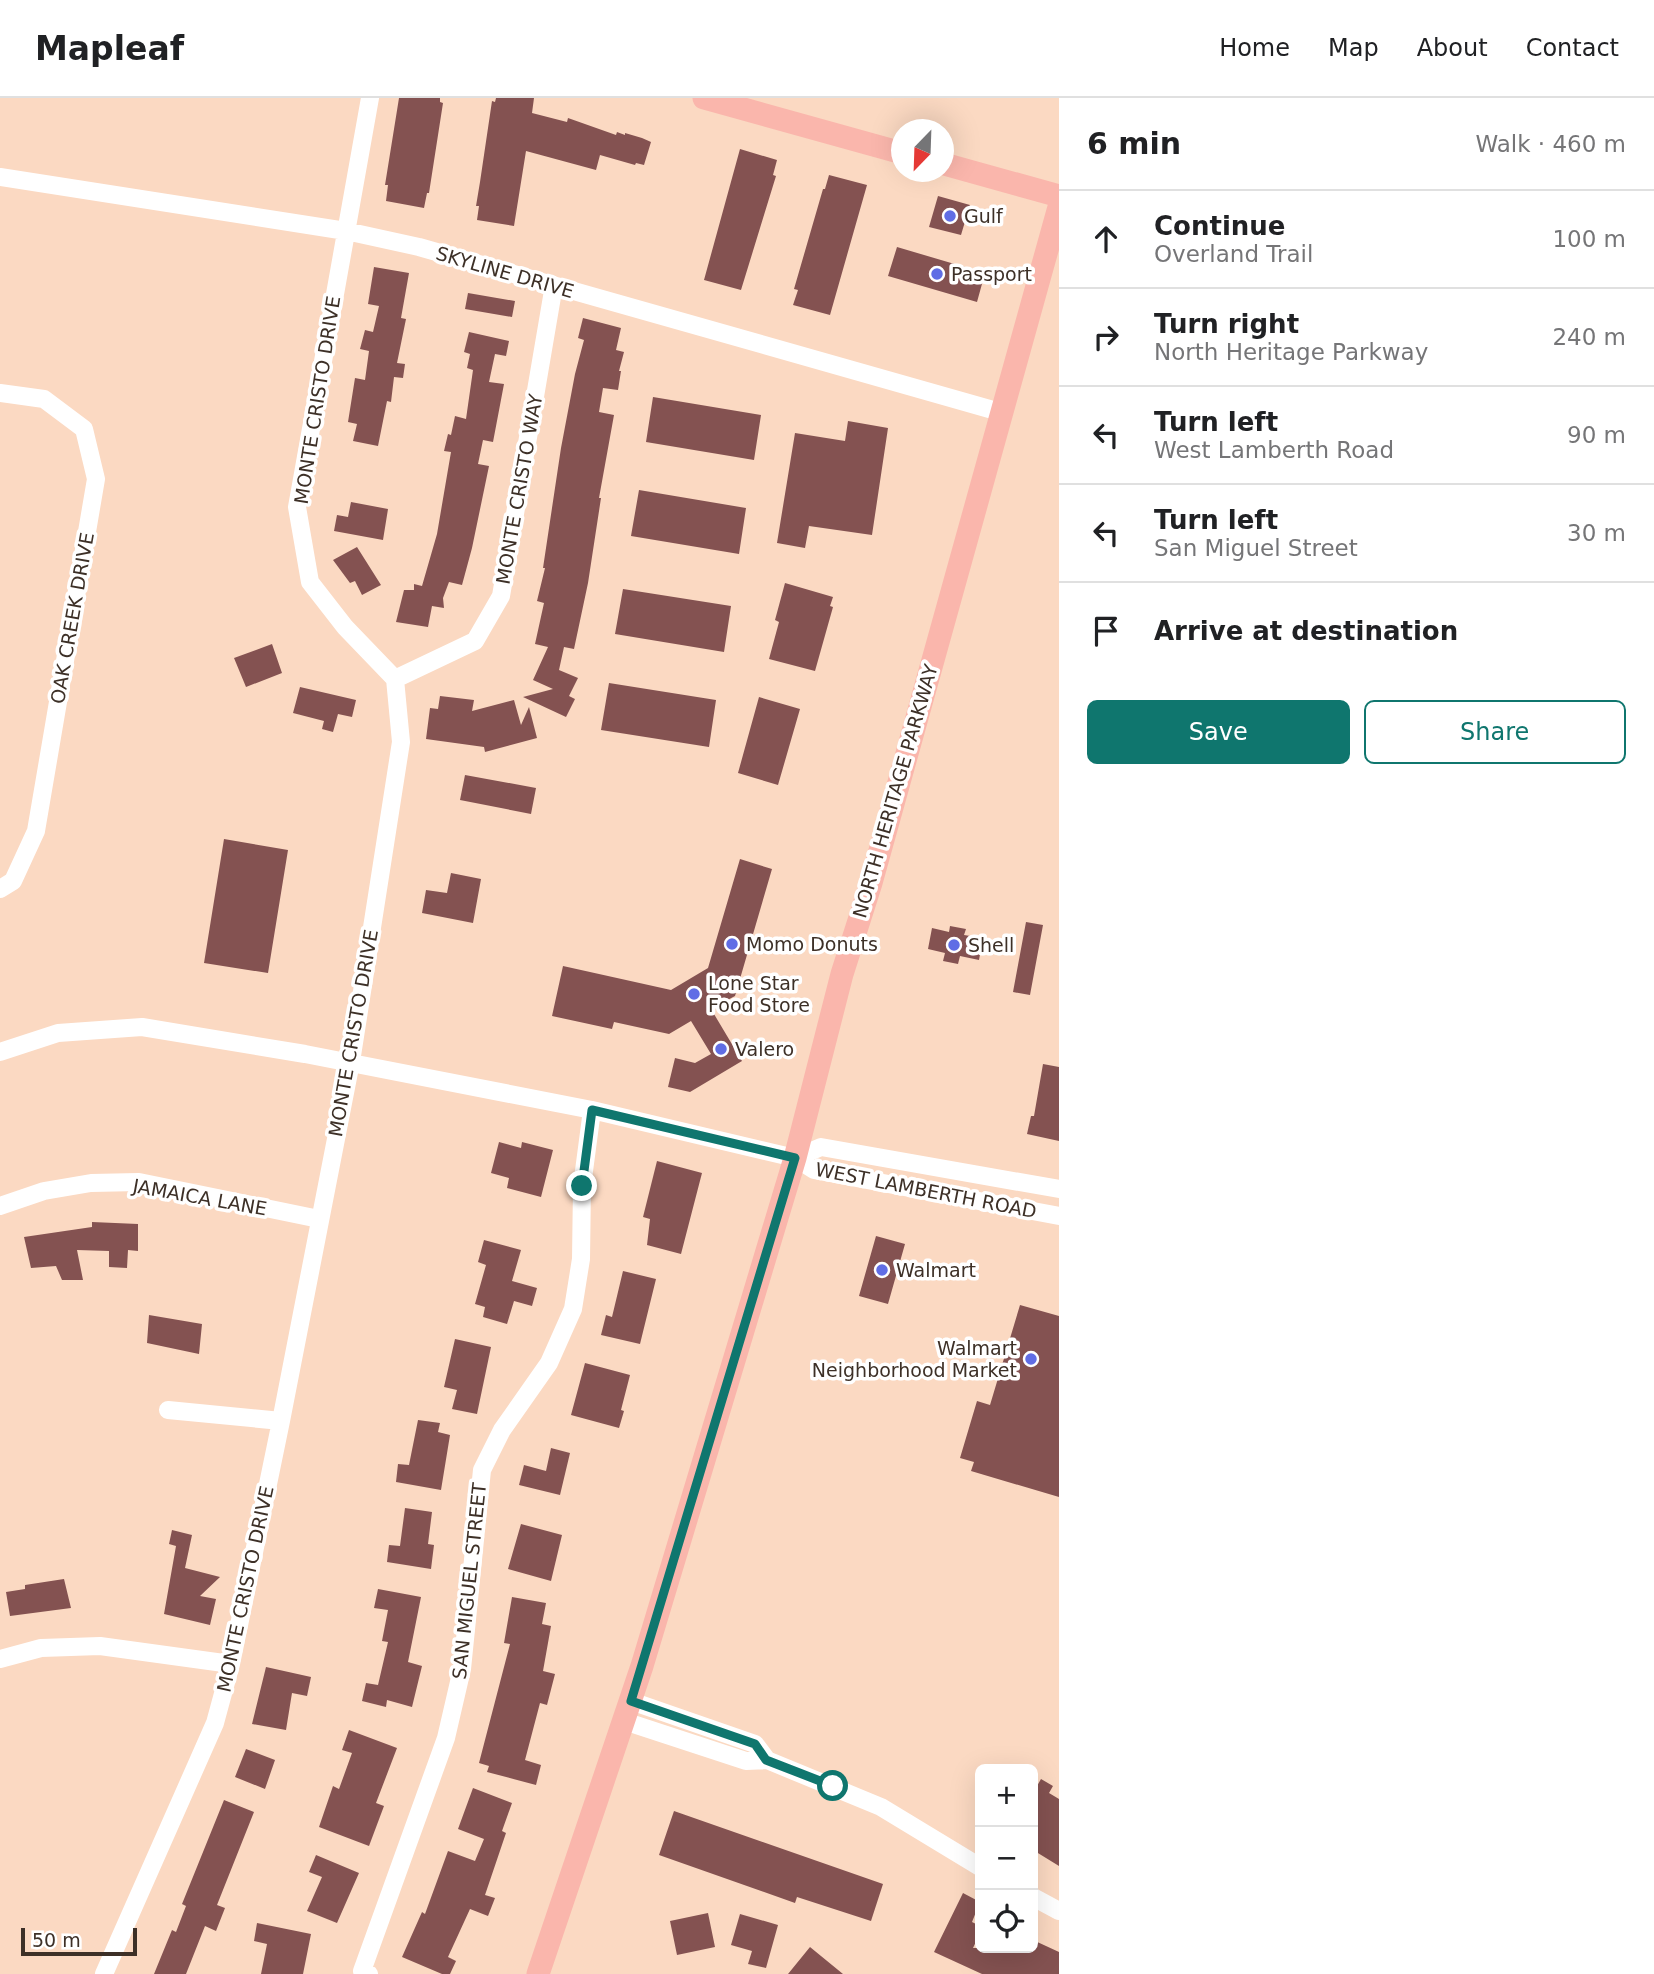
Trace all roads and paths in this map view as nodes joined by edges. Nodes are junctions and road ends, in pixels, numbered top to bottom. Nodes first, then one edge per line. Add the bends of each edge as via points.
1 (370, 98) edge
2 (704, 98) edge
3 (891, 150) edge
4 (954, 167) edge
5 (0, 177) edge
6 (1059, 196) edge
7 (1059, 207) edge
8 (346, 231) junction
9 (554, 285) junction
10 (0, 393) edge
11 (1000, 412) junction
12 (395, 678) junction
13 (0, 889) edge
14 (0, 1052) edge
15 (351, 1062) junction
16 (592, 1110) junction
17 (795, 1158) junction
18 (1059, 1189) edge
19 (0, 1206) edge
20 (1059, 1216) edge
21 (319, 1219) junction
22 (168, 1410) dead end
23 (281, 1421) junction
24 (0, 1658) edge
25 (231, 1664) junction
26 (628, 1711) junction
27 (975, 1864) edge
28 (1038, 1900) edge
29 (1059, 1911) edge
30 (104, 1974) edge
31 (369, 1974) edge
32 (538, 1974) edge

1 - 8 street, MONTE CRISTO DRIVE
2 - 3 main road
4 - 6 main road
5 - 8 street, SKYLINE DRIVE
7 - 11 main road, NORTH HERITAGE PARKWAY
8 - 9 street, SKYLINE DRIVE
8 - 12 street, MONTE CRISTO DRIVE via 297,507 310,582 345,627
9 - 11 street, SKYLINE DRIVE
9 - 12 street, MONTE CRISTO WAY via 501,596 475,641
10 - 13 street, OAK CREEK DRIVE via 44,399 84,429 96,479 36,831 13,881
11 - 17 main road, NORTH HERITAGE PARKWAY
12 - 15 street, MONTE CRISTO DRIVE via 401,742
14 - 15 street, WEST LAMBERTH ROAD via 58,1034 142,1027
15 - 16 street, WEST LAMBERTH ROAD
15 - 21 street, MONTE CRISTO DRIVE
16 - 17 street, WEST LAMBERTH ROAD
16 - 31 street, SAN MIGUEL STREET via 573,1309 549,1363 502,1430 482,1470 462,1669 446,1738 362,1970
17 - 18 street, WEST LAMBERTH ROAD via 821,1147
17 - 20 street, WEST LAMBERTH ROAD via 814,1170
17 - 26 main road, NORTH HERITAGE PARKWAY
19 - 21 street, JAMAICA LANE via 44,1191 139,1182
21 - 23 street, MONTE CRISTO DRIVE
22 - 23 street
23 - 25 street, MONTE CRISTO DRIVE
24 - 25 street via 41,1648 100,1646
25 - 30 street, MONTE CRISTO DRIVE via 215,1723
26 - 27 street via 746,1761 766,1760 881,1807
26 - 32 main road, NORTH HERITAGE PARKWAY
28 - 29 street

